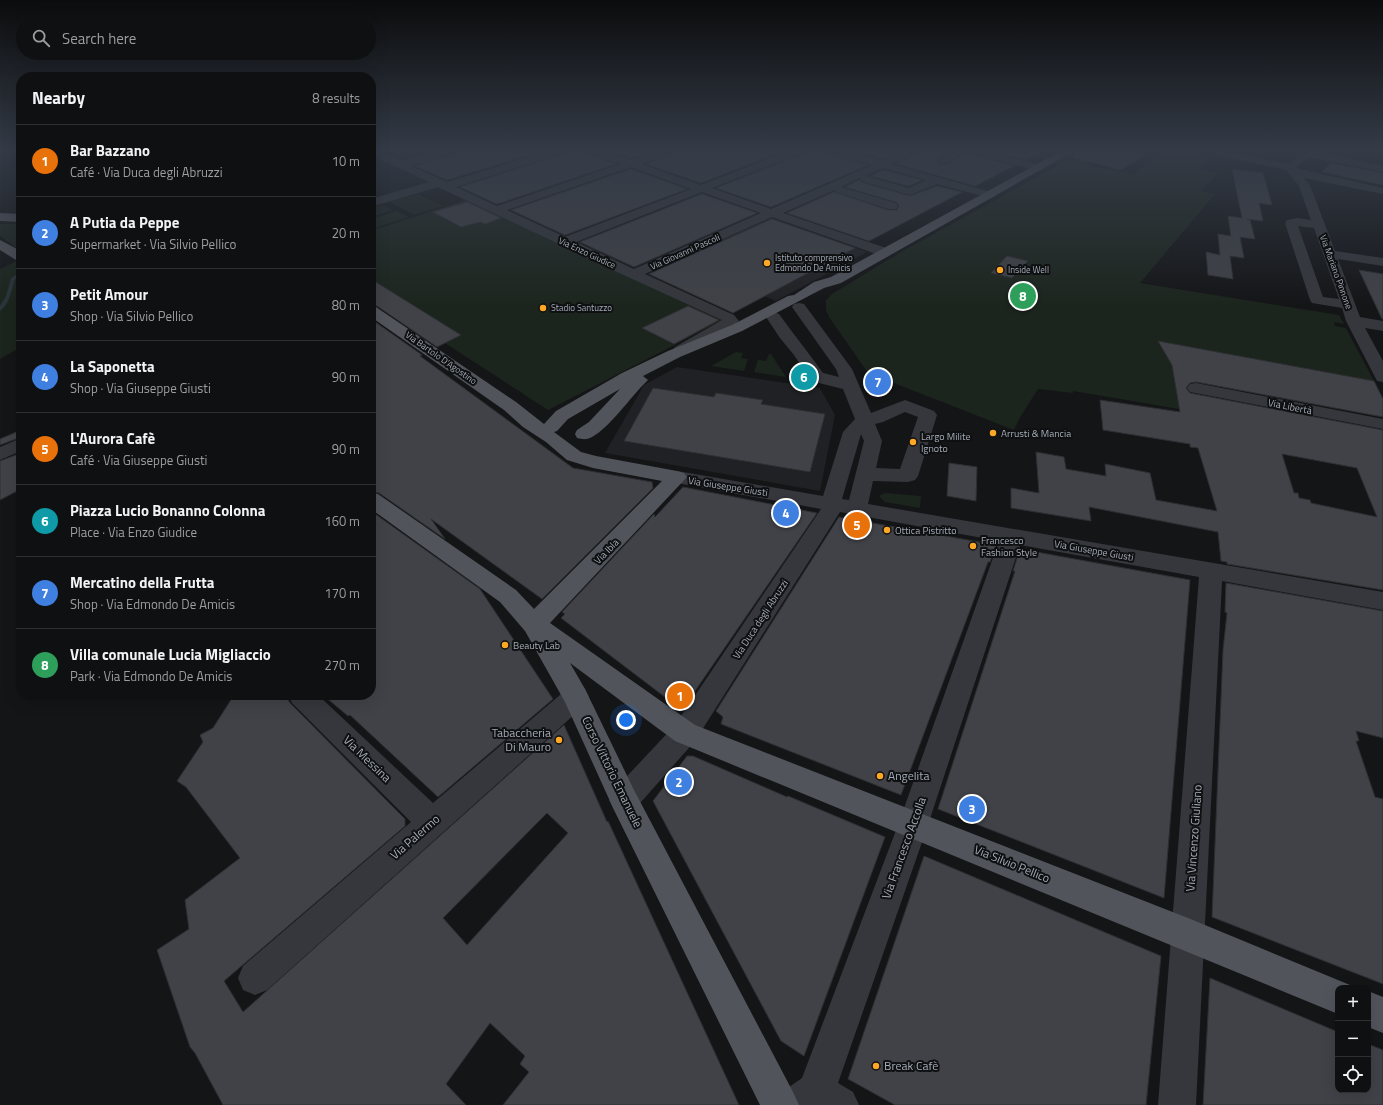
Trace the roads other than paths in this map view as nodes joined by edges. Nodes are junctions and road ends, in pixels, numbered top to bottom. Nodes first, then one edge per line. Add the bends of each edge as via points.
1 (480, 203) edge
2 (518, 203) edge
3 (666, 203) edge
4 (741, 203) edge
5 (796, 203) edge
6 (879, 203) edge
7 (976, 203) edge
8 (1310, 203) edge
9 (892, 206) dead end
10 (496, 210) junction
11 (772, 213) junction
12 (0, 217) edge
13 (16, 218) edge
14 (1318, 225) junction
15 (564, 242) junction
16 (0, 244) edge
17 (884, 252) junction
18 (16, 254) edge
19 (1330, 254) junction
20 (1383, 262) edge
21 (634, 274) junction
22 (836, 280) junction
23 (797, 302) junction
24 (816, 303) junction
25 (1348, 305) junction
26 (376, 313) edge
27 (774, 317) junction
28 (1354, 321) junction
29 (1383, 326) edge
30 (830, 348) junction
31 (674, 354) junction
32 (1383, 377) edge
33 (852, 386) junction
34 (1196, 388) dead end
35 (865, 419) junction
36 (1383, 424) edge
37 (555, 429) junction
38 (585, 433) junction
39 (16, 446) edge
40 (0, 454) edge
41 (593, 462) junction
42 (865, 474) junction
43 (677, 477) junction
44 (376, 503) edge
45 (841, 505) junction
46 (1012, 536) junction
47 (1211, 571) junction
48 (1383, 601) edge
49 (534, 624) junction
50 (576, 697) junction
51 (306, 700) edge
52 (685, 733) junction
53 (624, 800) junction
54 (432, 822) junction
55 (913, 825) junction
56 (1188, 935) junction
57 (255, 978) dead end
58 (1335, 995) edge
59 (1371, 1010) edge
60 (1383, 1015) edge
61 (817, 1100) edge
62 (780, 1105) edge
63 (1177, 1105) edge

1 - 10 street, Via Enzo Giudice
2 - 10 street
3 - 15 street
4 - 11 street
5 - 11 street, Via Giovanni Pascoli
6 - 9 street
7 - 17 main road
8 - 14 street, Via Mariano Pinnone
10 - 15 street, Via Enzo Giudice
11 - 17 street
11 - 21 street, Via Giovanni Pascoli
12 - 13 main road
14 - 19 street, Via Mariano Pinnone
14 - 25 street via 1298,222 1291,224 1317,300
15 - 21 street, Via Enzo Giudice
16 - 18 main road
17 - 22 main road
19 - 20 street
19 - 25 street, Via Mariano Pinnone
21 - 31 street, Via Enzo Giudice via 731,321
22 - 23 main road via 819,285
22 - 24 main road via 822,292
23 - 24 main road via 810,297
23 - 27 main road
23 - 30 street
23 - 31 main road
24 - 30 street
25 - 28 street, Via Mariano Pinnone
26 - 37 main road, Via Bartolo D'Agostino via 510,406 529,424
27 - 33 street via 817,377
27 - 38 main road via 671,363 635,383
28 - 29 street
28 - 32 street, Via Mariano Pinnone
30 - 33 street
31 - 37 main road via 562,414
33 - 35 street
34 - 36 street, Via Libertà
35 - 42 street via 873,441
35 - 42 street via 877,418 905,405 928,414 908,476
35 - 45 street via 852,432
37 - 38 main road via 567,442 574,441
37 - 41 main road, Via Giuseppe Giusti via 574,456
38 - 41 main road
39 - 40 street
41 - 43 main road, Via Giuseppe Giusti
42 - 45 street
43 - 45 street, Via Giuseppe Giusti
43 - 49 main road, Via Ibla
44 - 49 main road, Corso Vittorio Emanuele via 508,596
45 - 46 street, Via Giuseppe Giusti
45 - 52 street, Via Duca degli Abruzzi
46 - 47 street, Via Giuseppe Giusti
46 - 55 street, Via Francesco Accolla
47 - 48 street, Via Giuseppe Giusti
47 - 56 street, Via Vincenzo Giuliano
49 - 50 main road, Corso Vittorio Emanuele
49 - 52 main road, Via Silvio Pellico
50 - 53 main road, Corso Vittorio Emanuele
50 - 54 street, Via Palermo
51 - 54 street, Via Messina
52 - 53 street, Via Duca degli Abruzzi
52 - 55 main road, Via Silvio Pellico
53 - 62 main road, Corso Vittorio Emanuele
54 - 57 street, Via Palermo
55 - 56 main road, Via Silvio Pellico
55 - 61 street, Via Francesco Accolla
56 - 58 main road, Via Silvio Pellico
56 - 63 street, Via Vincenzo Giuliano
59 - 60 main road

